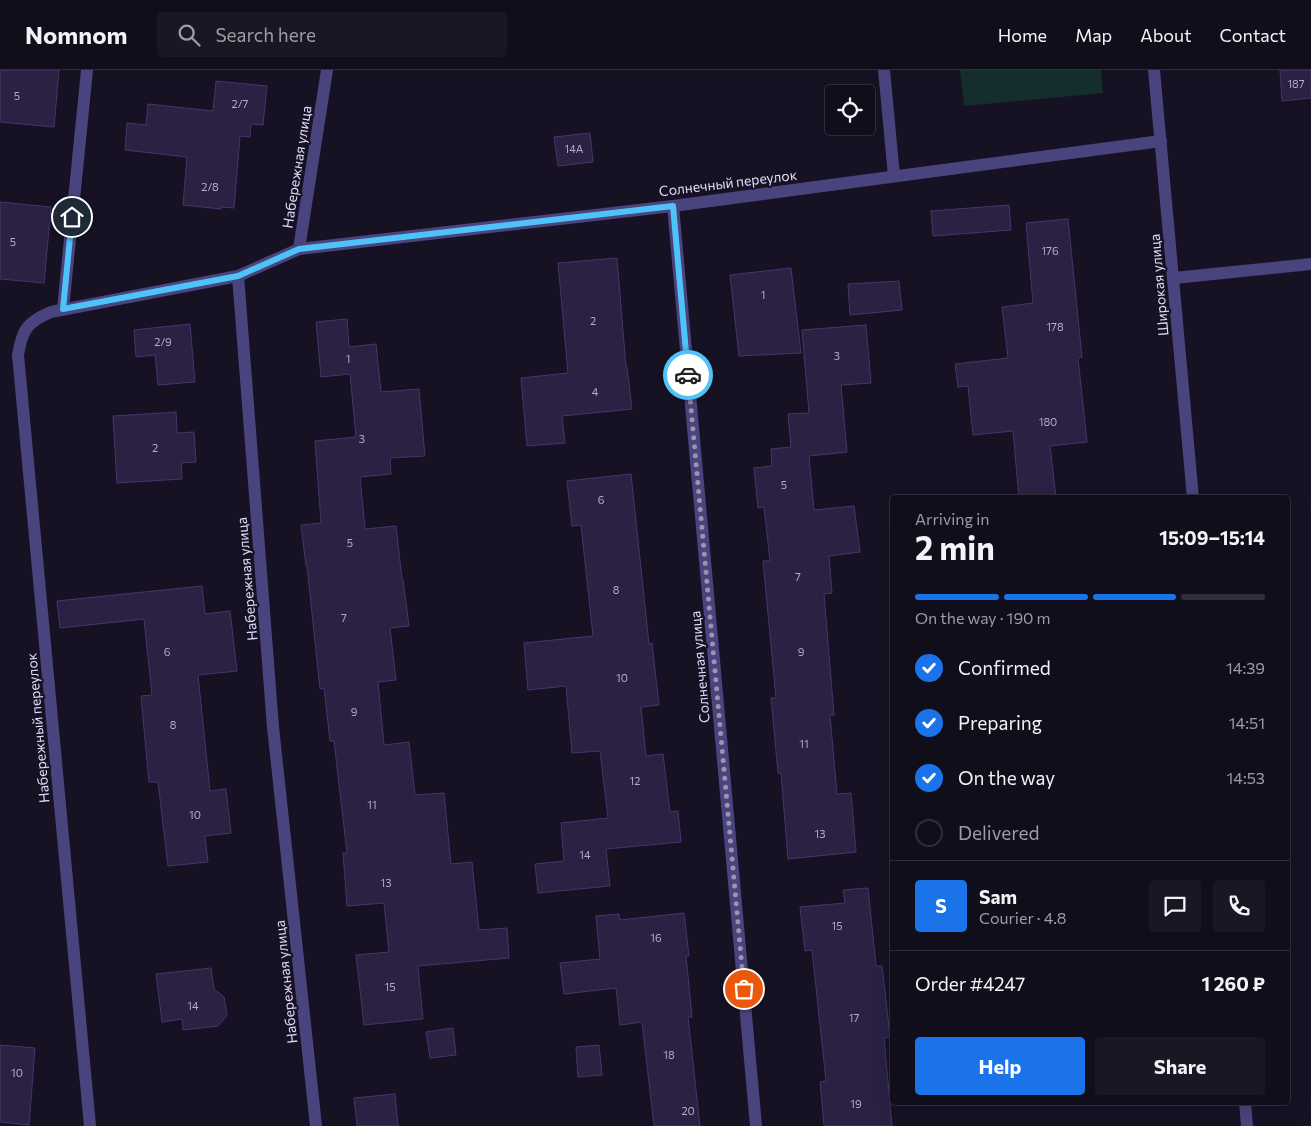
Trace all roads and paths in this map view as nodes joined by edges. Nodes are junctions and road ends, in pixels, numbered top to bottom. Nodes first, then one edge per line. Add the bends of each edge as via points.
1 (87, 70) edge
2 (327, 70) edge
3 (884, 70) edge
4 (1154, 70) edge
5 (1161, 141) junction
6 (894, 176) junction
7 (673, 206) junction
8 (299, 249) junction
9 (1311, 264) edge
10 (238, 276) junction
11 (1174, 278) junction
12 (63, 309) junction
13 (1193, 495) edge
14 (1245, 1105) edge
15 (90, 1126) edge
16 (316, 1126) edge
17 (756, 1126) edge
18 (1247, 1126) edge

1 - 12 street
2 - 8 street, Набережная улица
3 - 6 street
4 - 5 street, Широкая улица
5 - 6 street, Солнечный переулок
5 - 11 street, Широкая улица
6 - 7 street, Солнечный переулок
7 - 8 street, Солнечный переулок
7 - 17 street, Солнечная улица
8 - 10 street, Набережная улица
9 - 11 street
10 - 12 street
10 - 16 street, Набережная улица via 273,727
11 - 13 street, Широкая улица
12 - 15 street, Набережный переулок via 39,317 26,328 18,355
14 - 18 street

